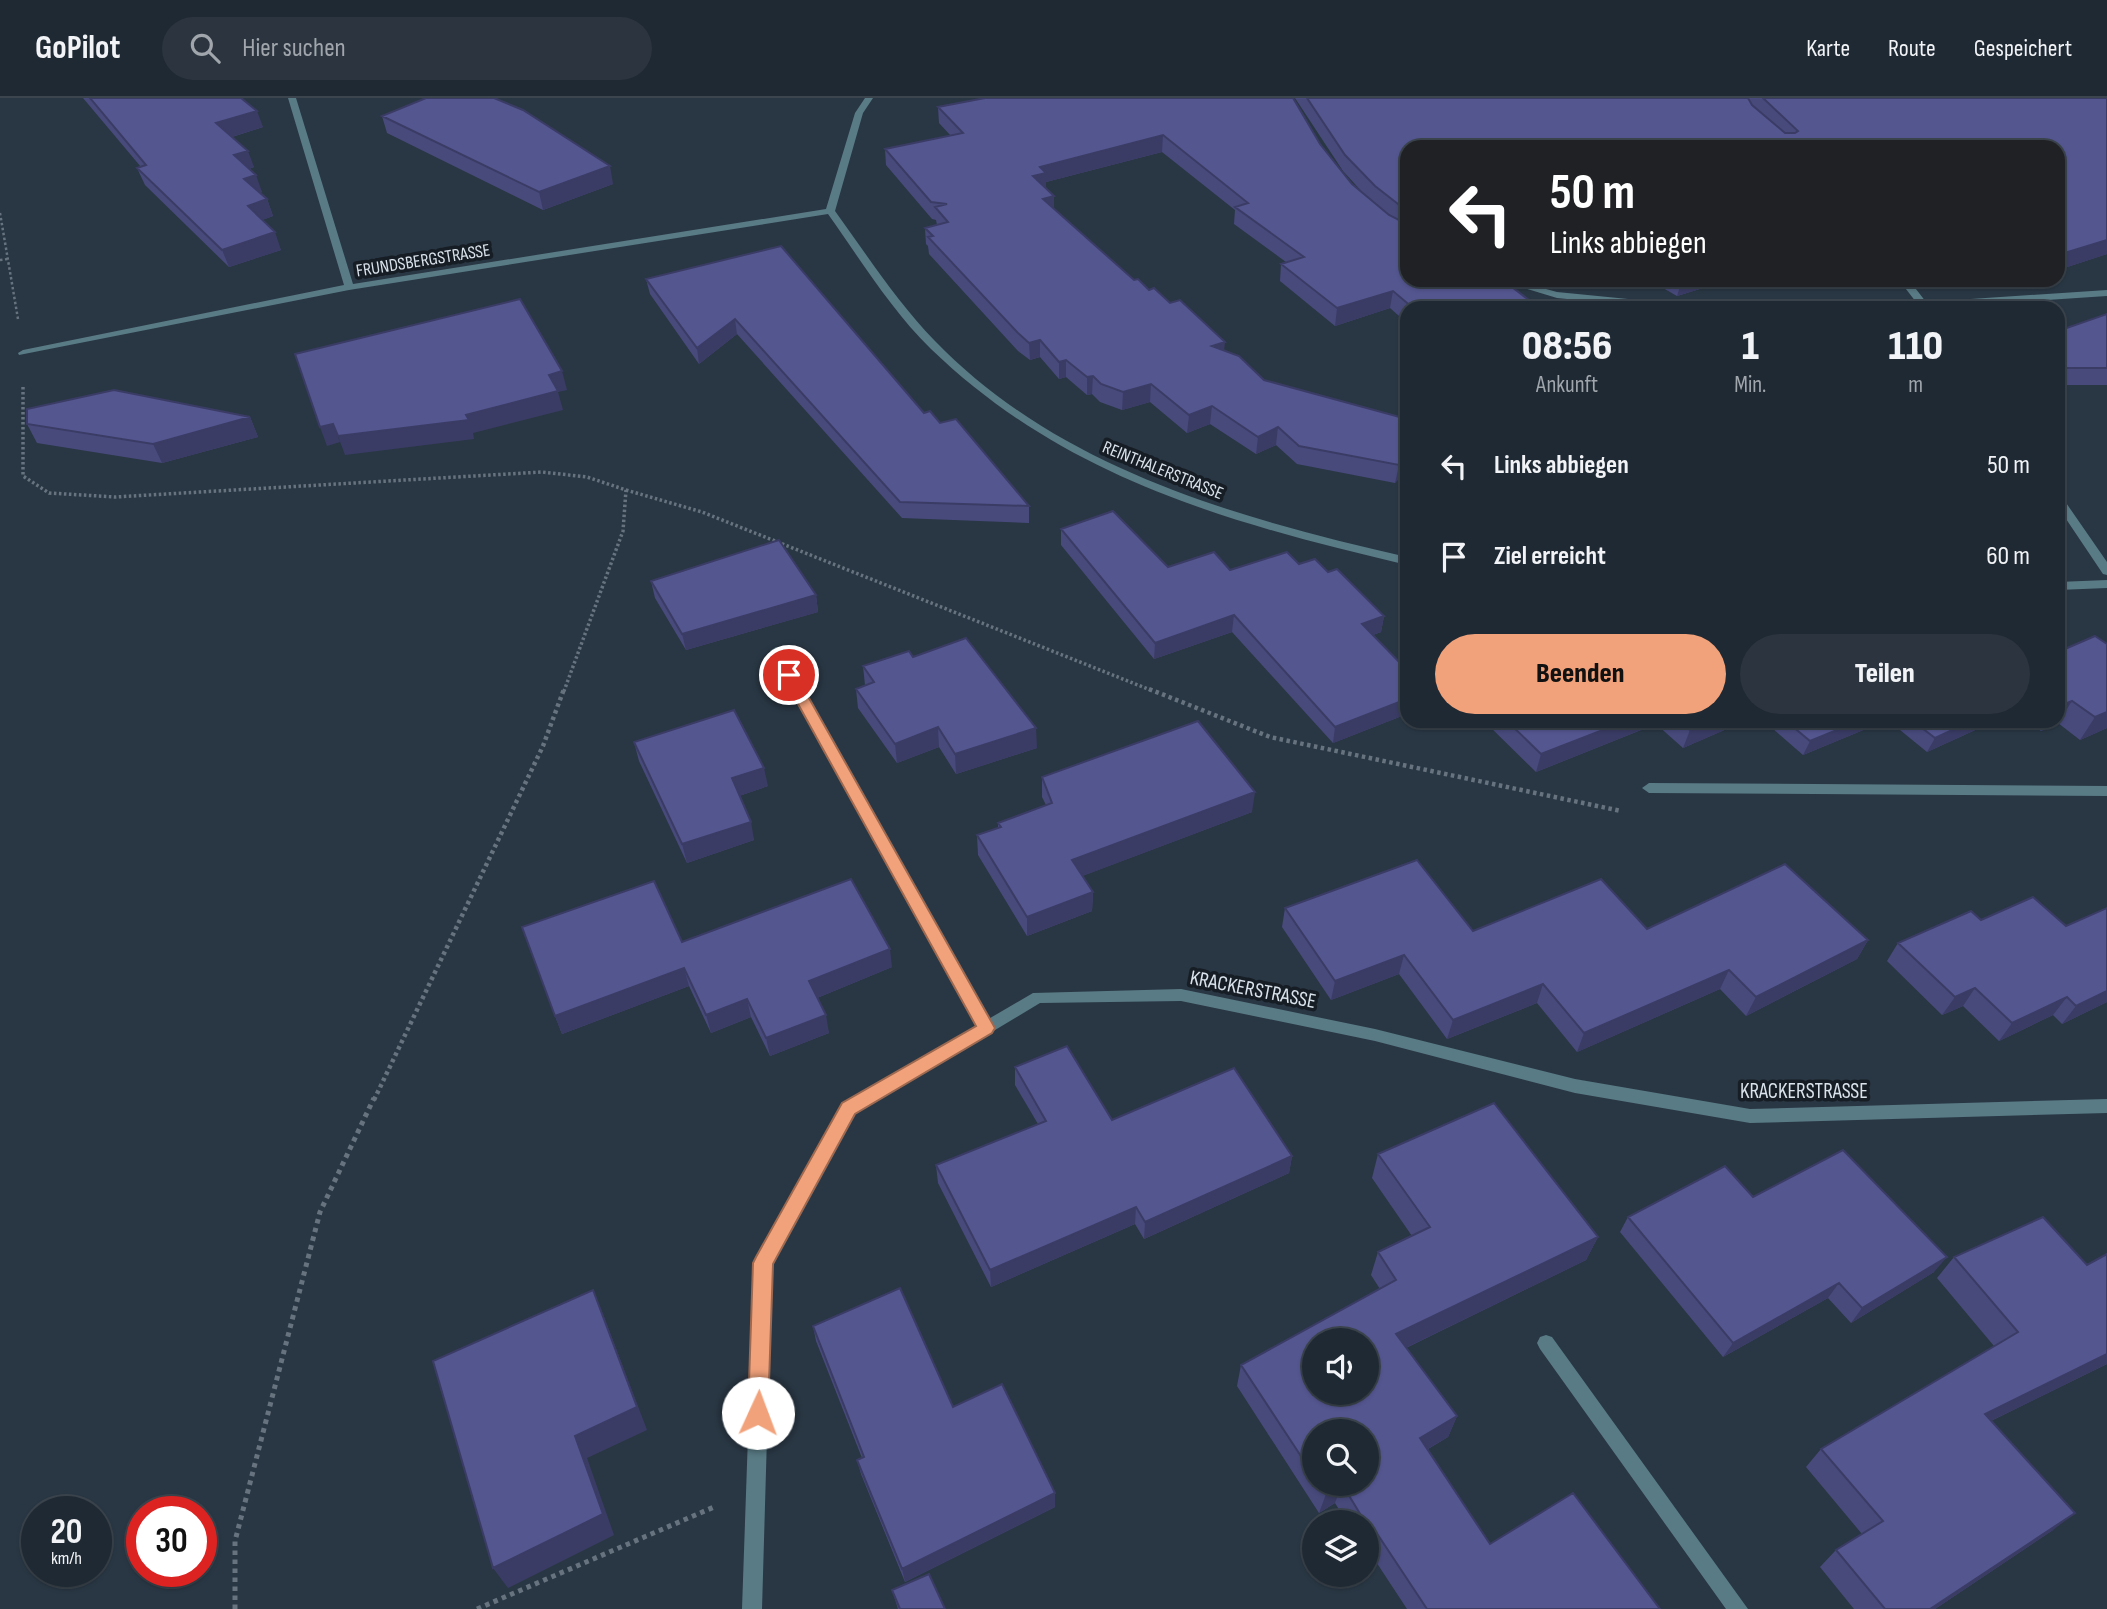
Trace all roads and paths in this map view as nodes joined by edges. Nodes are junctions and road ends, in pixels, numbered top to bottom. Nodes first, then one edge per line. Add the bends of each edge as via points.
1 (292, 98) edge
2 (869, 98) edge
3 (830, 211) junction
4 (0, 213) edge
5 (8, 259) junction
6 (0, 260) edge
7 (349, 287) junction
8 (1528, 287) edge
9 (1910, 287) edge
10 (2107, 293) edge
11 (1618, 301) edge
12 (1921, 301) edge
13 (1985, 301) edge
14 (23, 353) junction
15 (626, 490) junction
16 (2065, 509) edge
17 (1400, 559) edge
18 (2107, 570) edge
19 (2107, 584) edge
20 (2065, 586) edge
21 (776, 651) dead end
22 (1649, 788) dead end
23 (2107, 791) edge
24 (1623, 811) dead end
25 (986, 1028) junction
26 (2107, 1106) edge
27 (1546, 1343) dead end
28 (755, 1489) junction
29 (235, 1609) edge
30 (477, 1609) edge
31 (752, 1609) edge
32 (1738, 1609) edge

1 - 7 street
2 - 3 street via 855,123
3 - 7 street, FRUNDSBERGSTRASSE
3 - 17 street, REINTHALERSTRASSE via 933,345 1035,428 1111,471 1197,506 1299,537
4 - 5 path
5 - 6 path
5 - 14 path
7 - 14 street, FRUNDSBERGSTRASSE
8 - 11 street
9 - 12 street
10 - 13 street
14 - 15 path via 23,476 49,493 115,497 542,472 587,477
15 - 24 path via 702,512 1270,737
15 - 29 path via 623,531 543,746 320,1212 235,1541
16 - 18 street
19 - 20 street
21 - 25 street
22 - 23 street
25 - 26 street, KRACKERSTRASSE via 1038,997 1181,995 1375,1035 1575,1086 1750,1116
25 - 28 street, KRACKERSTRASSE via 849,1109 763,1263
27 - 32 street
28 - 30 path
28 - 31 street, KRACKERSTRASSE

